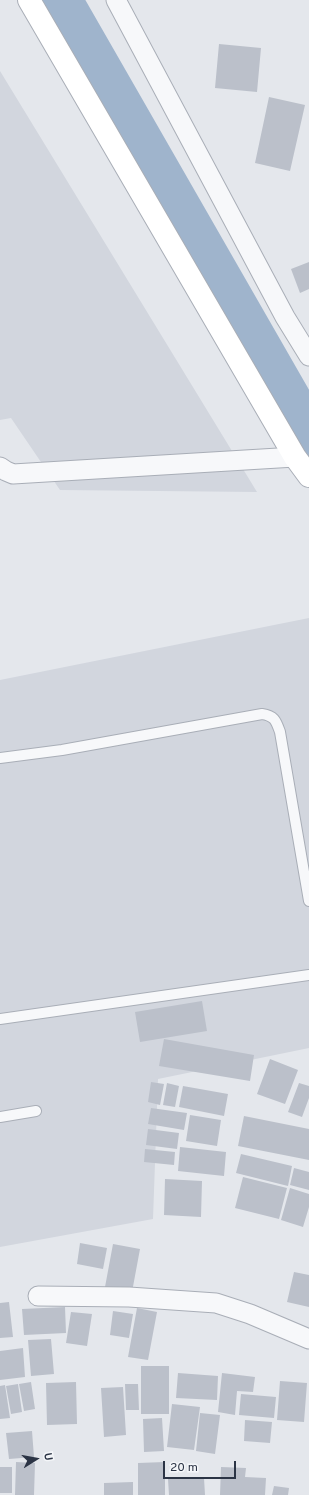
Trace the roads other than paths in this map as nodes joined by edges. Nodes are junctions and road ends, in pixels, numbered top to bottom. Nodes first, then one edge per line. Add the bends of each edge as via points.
1 (29, 0) edge
2 (116, 0) edge
3 (309, 356) edge
4 (295, 457) junction
5 (0, 467) edge
6 (309, 476) edge
7 (0, 758) edge
8 (309, 901) edge
9 (309, 975) edge
10 (0, 1019) edge
11 (36, 1111) dead end
12 (0, 1117) edge
13 (38, 1296) dead end
14 (309, 1339) edge

1 - 4 street
2 - 3 street via 281,310
4 - 5 street via 13,474
4 - 6 street
7 - 8 lane via 62,750 262,714 270,715 276,721 280,732
9 - 10 lane
11 - 12 lane
13 - 14 street via 129,1297 216,1303 250,1314

